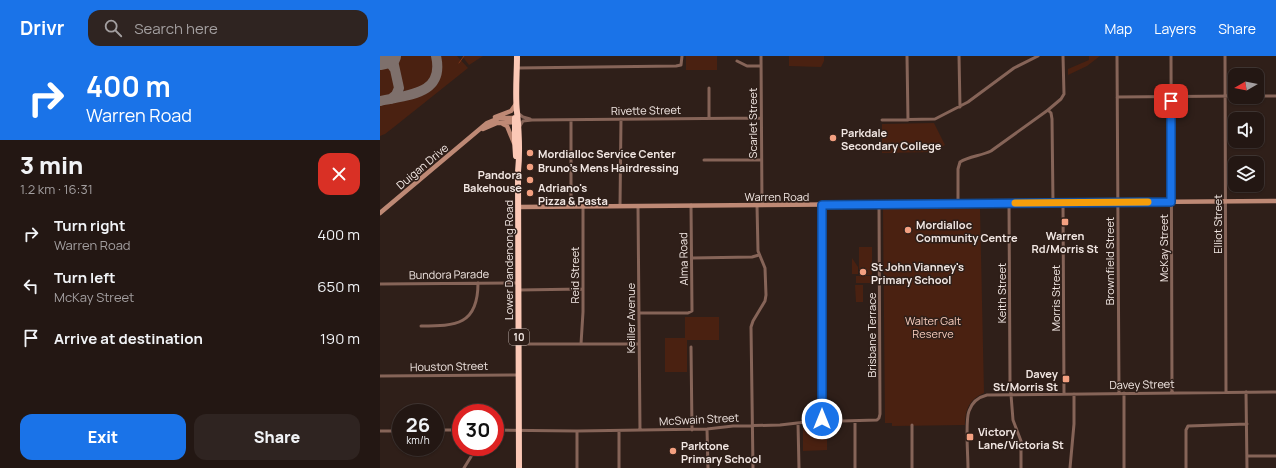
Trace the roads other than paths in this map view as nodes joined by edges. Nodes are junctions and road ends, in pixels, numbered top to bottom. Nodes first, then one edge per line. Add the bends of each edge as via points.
1 (517, 56) edge
2 (682, 56) edge
3 (761, 56) edge
4 (907, 56) edge
5 (959, 56) edge
6 (1038, 56) edge
7 (1063, 56) edge
8 (1117, 56) edge
9 (1171, 56) edge
10 (1225, 56) edge
11 (737, 61) dead end
12 (761, 66) junction
13 (517, 68) junction
14 (709, 88) dead end
15 (1225, 96) junction
16 (1264, 96) edge
17 (1276, 96) edge
18 (1117, 97) junction
19 (1171, 97) junction
20 (517, 103) junction
21 (960, 107) junction
22 (1048, 110) junction
23 (709, 118) junction
24 (761, 118) junction
25 (517, 119) junction
26 (621, 119) junction
27 (532, 120) junction
28 (571, 120) junction
29 (882, 120) dead end
30 (908, 120) junction
31 (487, 123) junction
32 (502, 123) junction
33 (519, 129) junction
34 (476, 132) junction
35 (515, 146) junction
36 (704, 160) dead end
37 (761, 160) junction
38 (518, 172) junction
39 (1226, 201) junction
40 (1276, 201) edge
41 (1063, 202) junction
42 (1117, 202) junction
43 (1171, 202) junction
44 (1009, 203) junction
45 (1053, 203) junction
46 (879, 204) junction
47 (958, 204) junction
48 (691, 205) junction
49 (760, 205) junction
50 (822, 205) junction
51 (518, 206) junction
52 (571, 206) junction
53 (583, 206) junction
54 (620, 206) junction
55 (638, 206) junction
56 (380, 213) edge
57 (759, 255) junction
58 (692, 258) junction
59 (478, 283) junction
60 (518, 283) junction
61 (380, 284) edge
62 (518, 290) junction
63 (583, 290) junction
64 (639, 314) junction
65 (421, 326) dead end
66 (519, 344) junction
67 (581, 344) junction
68 (639, 344) junction
69 (691, 347) dead end
70 (519, 375) junction
71 (380, 376) edge
72 (1226, 392) junction
73 (1246, 392) junction
74 (1276, 392) edge
75 (1118, 393) junction
76 (1124, 393) junction
77 (1172, 393) junction
78 (1011, 394) junction
79 (1064, 394) junction
80 (1074, 394) junction
81 (879, 418) joint
82 (855, 421) junction
83 (798, 422) junction
84 (822, 422) junction
85 (1247, 424) junction
86 (912, 425) dead end
87 (752, 426) junction
88 (707, 429) junction
89 (504, 430) edge
90 (519, 430) junction
91 (619, 430) junction
92 (640, 430) junction
93 (692, 430) junction
94 (380, 431) edge
95 (392, 431) edge
96 (577, 431) junction
97 (471, 456) edge
98 (1247, 456) junction
99 (1276, 456) edge
100 (464, 468) edge
101 (520, 468) edge
102 (577, 468) edge
103 (619, 468) edge
104 (708, 468) edge
105 (753, 468) edge
106 (799, 468) edge
107 (856, 468) edge
108 (912, 468) edge
109 (968, 468) edge
110 (1021, 468) edge
111 (1070, 468) edge
112 (1124, 468) edge
113 (1186, 468) edge
114 (1247, 468) edge

1 - 13 highway, Lower Dandenong Road / 10
2 - 13 street via 680,66
3 - 12 street, Scarlet Street
4 - 30 street
5 - 21 street
6 - 21 street via 1016,67
7 - 22 street via 1064,94
8 - 18 street, Brownfield Street
9 - 19 street, McKay Street
10 - 15 street, Elliot Street
11 - 12 street via 747,66
12 - 24 street, Scarlet Street
13 - 20 highway, Lower Dandenong Road / 10
14 - 23 street
15 - 19 street
15 - 39 street, Elliot Street
16 - 17 street
18 - 19 street
18 - 42 street, Brownfield Street
19 - 43 street, McKay Street
20 - 25 highway, Lower Dandenong Road / 10
20 - 31 street via 511,111
21 - 30 street via 935,119
22 - 45 street via 1052,119
22 - 47 street via 991,151 960,162
23 - 24 street, Rivette Street
23 - 26 street, Rivette Street
24 - 37 street, Scarlet Street
25 - 27 street, Rivette Street
25 - 31 street, Duigan Drive via 499,118
25 - 32 street, Duigan Drive
25 - 33 highway, Lower Dandenong Road / 10
25 - 35 highway, Lower Dandenong Road / 10
26 - 28 street, Rivette Street
26 - 54 street
27 - 28 street, Rivette Street
27 - 33 street via 521,123
28 - 52 street
29 - 30 street
31 - 34 street, Duigan Drive
32 - 34 street, Duigan Drive
32 - 35 street via 507,126
33 - 38 highway, Lower Dandenong Road / 10
34 - 56 street, Duigan Drive
35 - 38 highway, Lower Dandenong Road / 10
36 - 37 street
37 - 49 street, Scarlet Street
38 - 51 highway, Lower Dandenong Road / 10
39 - 40 street, Warren Road
39 - 43 street, Warren Road
39 - 72 street, Elliot Street
41 - 42 street, Warren Road
41 - 45 street, Warren Road
41 - 79 street, Morris Street
42 - 43 street, Warren Road
42 - 75 street, Brownfield Street
43 - 77 street, McKay Street
44 - 45 street, Warren Road
44 - 47 street, Warren Road
44 - 78 street, Keith Street
46 - 47 street, Warren Road
46 - 50 street, Warren Road
46 - 81 street, Brisbane Terrace
48 - 49 street, Warren Road
48 - 55 street, Warren Road
48 - 58 street, Alma Road
49 - 50 street, Warren Road
49 - 57 street, Scarlet Street via 757,248
50 - 84 street
51 - 52 street, Warren Road
51 - 60 highway, Lower Dandenong Road / 10
52 - 53 street, Warren Road
53 - 54 street, Warren Road
53 - 63 street, Reid Street
54 - 55 street, Warren Road
55 - 64 street, Keiller Avenue
57 - 58 street
57 - 87 street, Scarlet Street via 766,269 766,295 751,325
58 - 64 street, Alma Road via 691,312
59 - 60 street, Bundora Parade
59 - 61 street, Bundora Parade
59 - 65 street via 477,302 465,319 449,326
60 - 62 highway, Lower Dandenong Road / 10
62 - 63 street
62 - 66 highway, Lower Dandenong Road / 10
63 - 67 street, Reid Street
64 - 68 street, Keiller Avenue
66 - 67 street
66 - 70 highway, Lower Dandenong Road / 10
67 - 68 street
68 - 92 street, Keiller Avenue
69 - 93 street
70 - 71 street, Houston Street
70 - 90 highway, Lower Dandenong Road / 10
72 - 73 street, Davey Street
72 - 77 street, Davey Street
73 - 74 street, Davey Street
73 - 85 street
75 - 76 street, Davey Street
75 - 80 street, Davey Street
76 - 77 street, Davey Street
76 - 112 street
78 - 79 street, Davey Street
78 - 109 street, Davey Street via 984,396 969,409
78 - 110 street, Keith Street via 1013,422 1021,441
79 - 80 street, Davey Street
80 - 111 street
81 - 82 street, McSwain Street via 875,421
82 - 84 street, McSwain Street
82 - 107 street
83 - 84 street, McSwain Street
83 - 87 street, McSwain Street
83 - 106 street
85 - 98 street
85 - 113 street via 1192,424 1187,427
86 - 108 street
87 - 88 street, McSwain Street
87 - 105 street, Scarlet Street
88 - 93 street, McSwain Street
88 - 104 street
89 - 90 street, McSwain Street
90 - 96 street, McSwain Street
90 - 101 highway, Lower Dandenong Road / 10
91 - 92 street, McSwain Street
91 - 96 street, McSwain Street
91 - 103 street
92 - 93 street, McSwain Street
94 - 95 street
96 - 102 street
97 - 100 street
98 - 99 street
98 - 114 street

